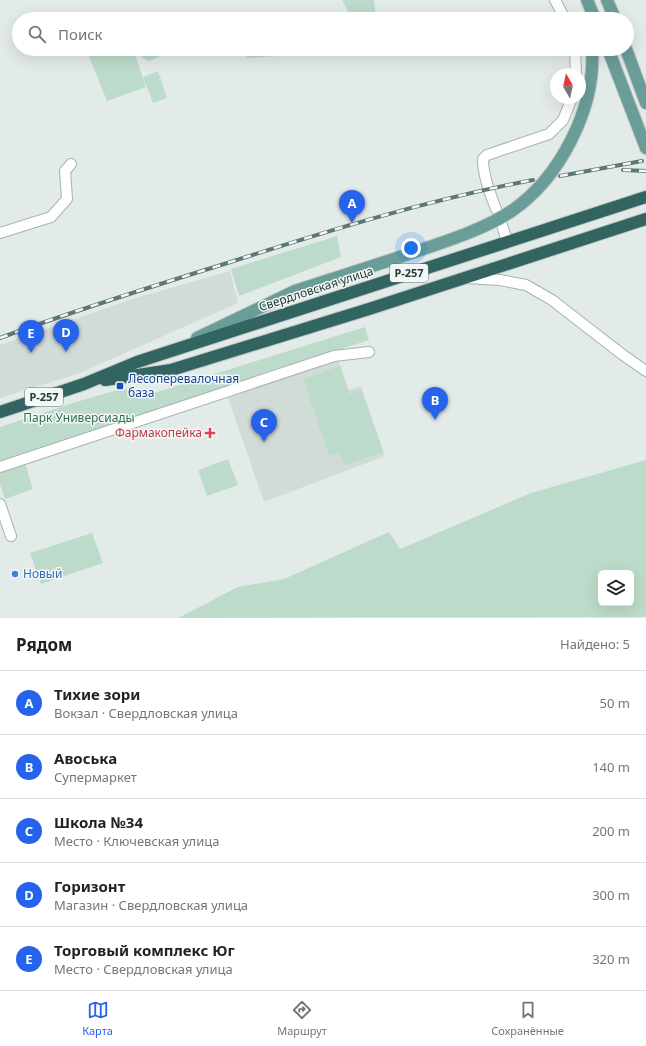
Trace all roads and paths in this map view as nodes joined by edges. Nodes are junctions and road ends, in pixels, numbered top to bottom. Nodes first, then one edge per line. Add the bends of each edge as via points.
1 (555, 0) edge
2 (582, 0) edge
3 (586, 0) edge
4 (607, 0) edge
5 (561, 12) edge
6 (585, 12) edge
7 (592, 12) edge
8 (612, 12) edge
9 (575, 56) edge
10 (591, 56) edge
11 (611, 56) edge
12 (629, 56) edge
13 (576, 68) edge
14 (645, 99) edge
15 (570, 104) edge
16 (646, 148) edge
17 (71, 164) dead end
18 (646, 197) edge
19 (496, 209) dead end
20 (646, 219) edge
21 (646, 224) edge
22 (502, 225) dead end
23 (0, 233) edge
24 (507, 241) junction
25 (573, 243) junction
26 (463, 278) junction
27 (173, 350) junction
28 (369, 352) dead end
29 (646, 371) edge
30 (88, 383) junction
31 (0, 412) edge
32 (0, 467) edge
33 (0, 504) edge
34 (11, 536) dead end

1 - 5 street
2 - 6 main road
3 - 7 main road
4 - 8 main road
9 - 13 street
10 - 27 main road, bridge via 584,111 571,142 535,191 512,210 448,240 295,291
11 - 16 main road
12 - 14 main road
15 - 19 street via 563,120 550,134 487,155 483,159 488,189
17 - 23 street via 65,171 67,199 51,217
18 - 24 highway, Свердловская улица / Р-257
20 - 25 highway, Свердловская улица / Р-257
21 - 25 main road
22 - 24 street
24 - 27 highway, Свердловская улица / Р-257
25 - 26 highway, Свердловская улица / Р-257
26 - 29 street via 526,284 552,300 622,356
26 - 30 highway, Свердловская улица / Р-257 via 171,370
27 - 30 highway, Свердловская улица / Р-257
28 - 32 street via 334,356
30 - 31 highway, Свердловская улица / Р-257
33 - 34 street

